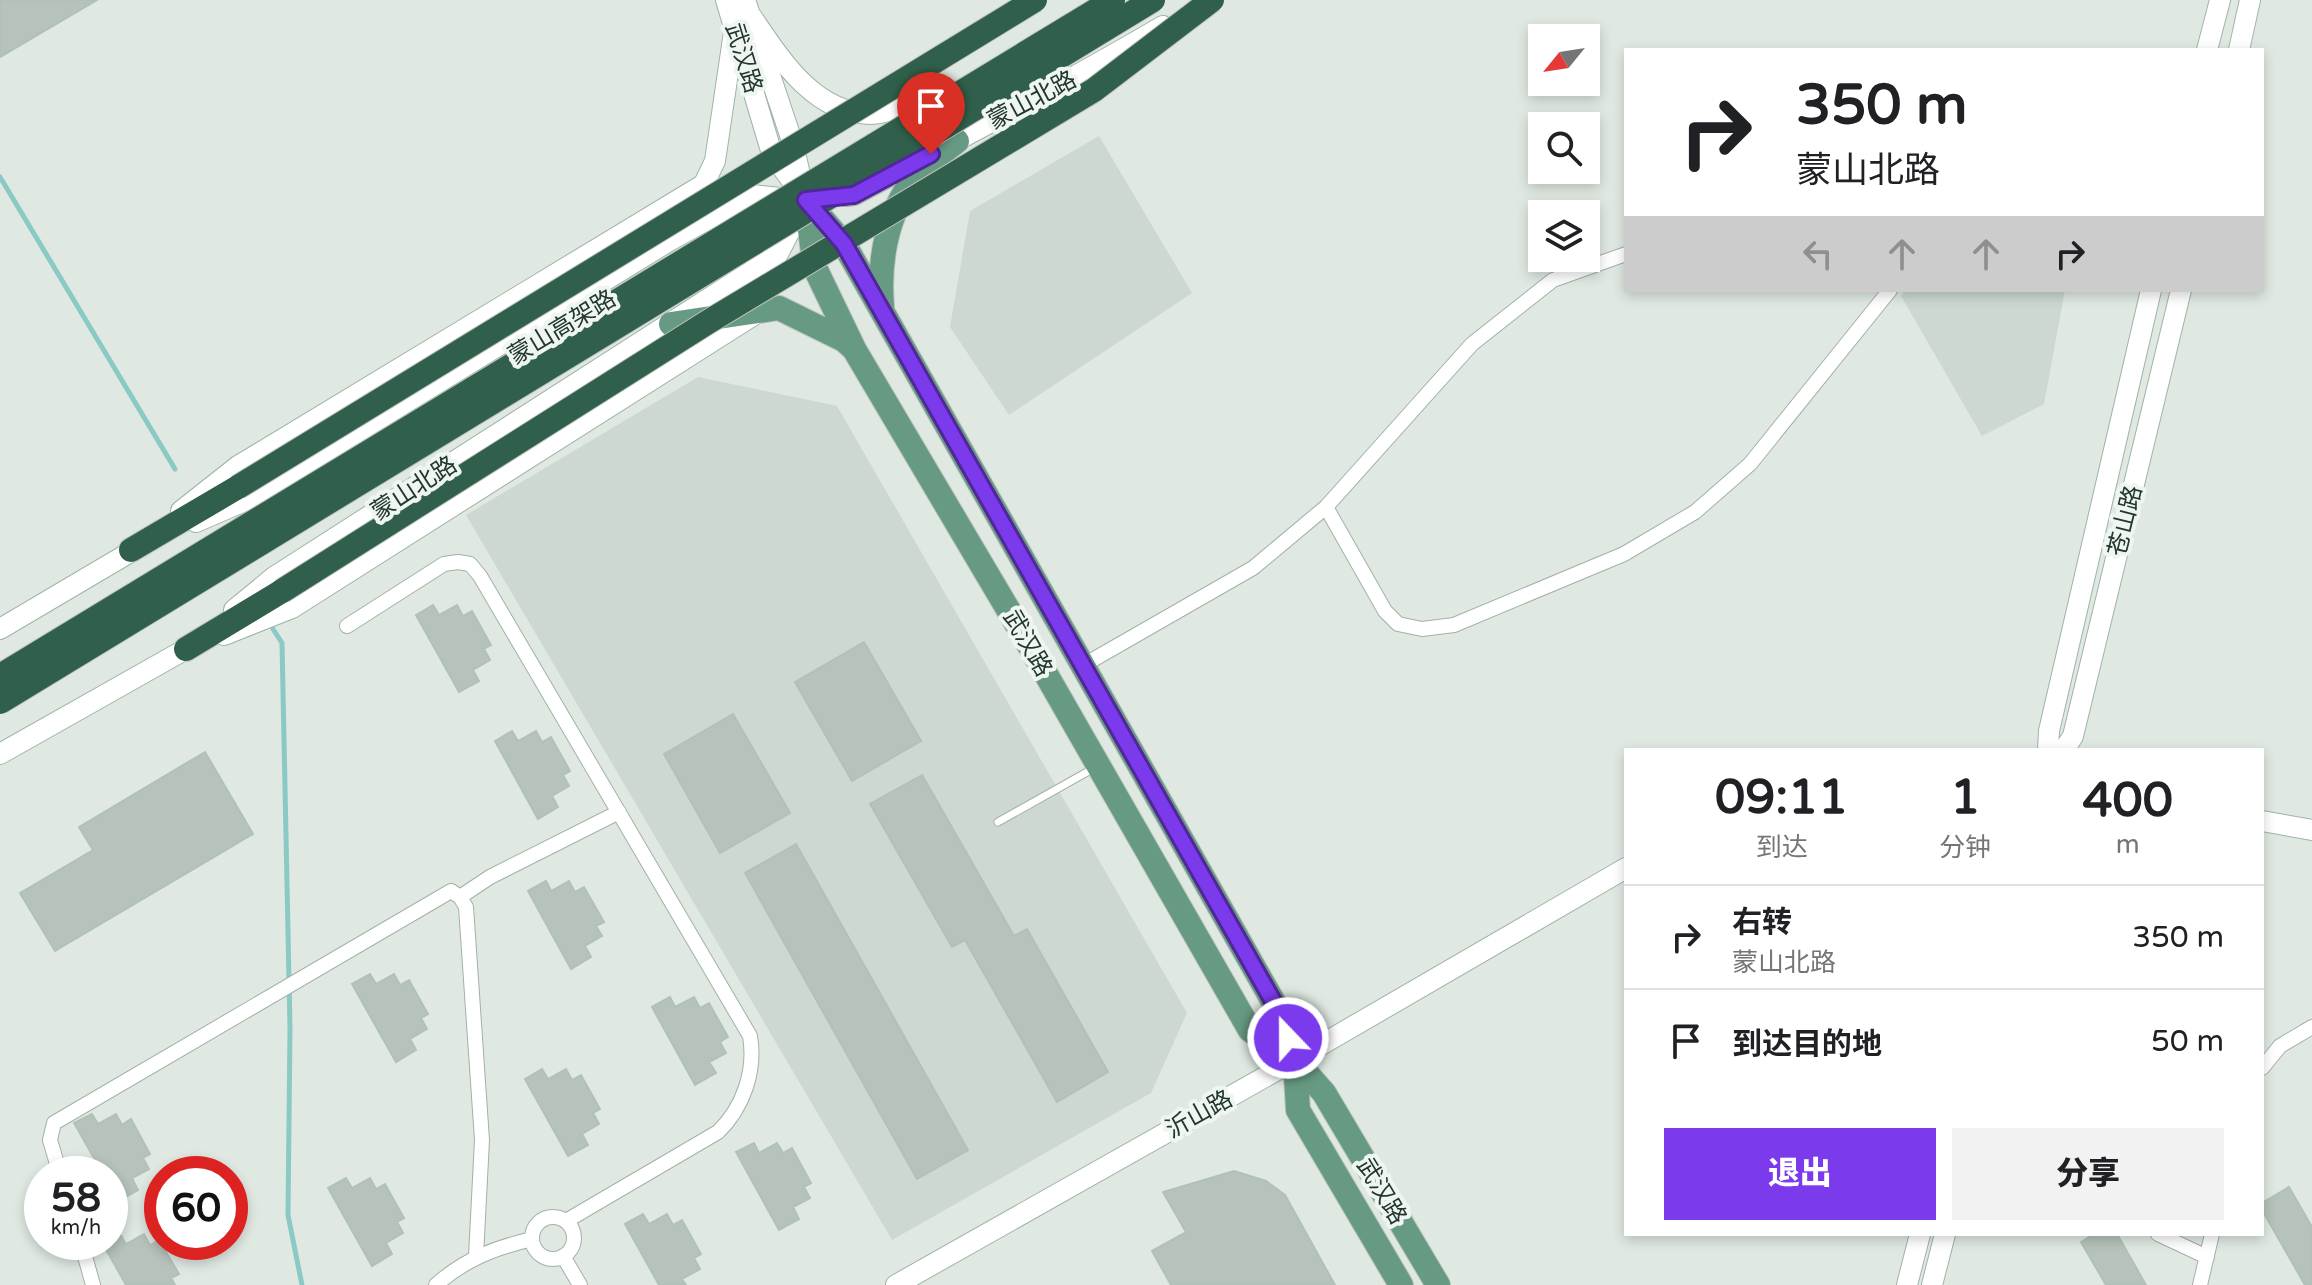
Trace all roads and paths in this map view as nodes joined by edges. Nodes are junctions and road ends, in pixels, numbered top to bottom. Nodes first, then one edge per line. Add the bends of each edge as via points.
1 (726, 0) edge
2 (1035, 0) edge
3 (1096, 0) edge
4 (1113, 0) edge
5 (1153, 0) edge
6 (1210, 0) edge
7 (2220, 0) edge
8 (2250, 0) edge
9 (744, 14) edge
10 (2208, 48) edge
11 (2239, 48) edge
12 (943, 96) junction
13 (957, 141) junction
14 (706, 183) junction
15 (806, 200) junction
16 (669, 241) junction
17 (1624, 255) edge
18 (1888, 292) edge
19 (2151, 292) edge
20 (2181, 292) edge
21 (763, 309) junction
22 (883, 312) junction
23 (671, 324) junction
24 (854, 349) junction
25 (1326, 507) junction
26 (131, 550) junction
27 (347, 626) dead end
28 (0, 629) edge
29 (186, 649) junction
30 (1082, 666) junction
31 (0, 676) edge
32 (0, 702) edge
33 (2048, 748) edge
34 (2065, 748) edge
35 (0, 754) edge
36 (1098, 766) junction
37 (619, 812) junction
38 (2264, 821) edge
39 (998, 822) dead end
40 (2312, 830) edge
41 (1624, 869) edge
42 (460, 897) junction
43 (2312, 1027) edge
44 (1295, 1060) junction
45 (2264, 1066) edge
46 (55, 1156) edge
47 (566, 1221) junction
48 (1919, 1236) edge
49 (1944, 1236) edge
50 (2162, 1236) edge
51 (2212, 1236) edge
52 (532, 1239) junction
53 (476, 1256) junction
54 (563, 1256) junction
55 (2207, 1257) junction
56 (86, 1260) edge
57 (93, 1285) edge
58 (436, 1285) edge
59 (580, 1285) edge
60 (896, 1285) edge
61 (1401, 1285) edge
62 (1438, 1285) edge
63 (1907, 1285) edge
64 (1932, 1285) edge
65 (2200, 1285) edge

1 - 9 main road, 武汉路
2 - 26 highway, bridge
3 - 12 main road, 蒙山北路
4 - 31 highway, 蒙山高架路, bridge
5 - 32 highway, 蒙山高架路, bridge
6 - 13 main road, 蒙山北路
6 - 29 highway, bridge via 1094,90 708,322
7 - 10 main road
8 - 11 main road
9 - 12 main road via 787,69 833,107 872,114
9 - 14 main road
9 - 15 main road, 武汉路 via 772,154
12 - 15 main road, 蒙山北路 via 837,160
13 - 15 main road, 蒙山北路 via 854,195
13 - 22 main road via 923,169 886,233 880,283
14 - 16 main road
14 - 26 main road via 238,466
15 - 16 main road, 蒙山北路 via 752,195
15 - 22 main road, 武汉路 via 844,244
15 - 23 main road, 蒙山北路 via 778,254
15 - 24 main road, 武汉路 via 815,268
16 - 26 main road, 蒙山北路 via 247,500
17 - 25 street via 1553,280 1472,344
18 - 25 street via 1750,464 1695,512 1624,554 1454,625 1422,629 1398,624 1385,611
19 - 33 main road, 苍山路
20 - 34 main road, 苍山路 via 2073,736
21 - 23 main road
21 - 24 main road via 779,308
21 - 29 main road via 292,608
22 - 30 main road, 武汉路
23 - 29 main road, 蒙山北路 via 274,577
24 - 36 main road, 武汉路
25 - 30 street via 1253,568
26 - 28 main road, 蒙山北路
27 - 37 street via 444,564 470,564
29 - 35 main road, 蒙山北路
30 - 44 main road, 武汉路 via 1282,1017
36 - 39 lane
36 - 44 main road, 武汉路 via 1250,1030
37 - 42 street
37 - 47 street via 750,1036 751,1074 731,1120 718,1132
38 - 40 main road
41 - 44 main road, 沂山路
42 - 46 street via 451,891 54,1123 50,1140
42 - 53 street via 466,907 482,1140
43 - 45 street via 2280,1046
44 - 60 main road, 沂山路
44 - 61 main road, 武汉路 via 1298,1110
44 - 62 main road, 武汉路 via 1324,1093
47 - 52 street via 540,1221
47 - 54 street via 574,1239
48 - 63 main road
49 - 64 main road
50 - 55 street
51 - 55 street
52 - 53 street
52 - 54 street via 543,1256
53 - 58 street
54 - 59 street
55 - 65 street
56 - 57 street

